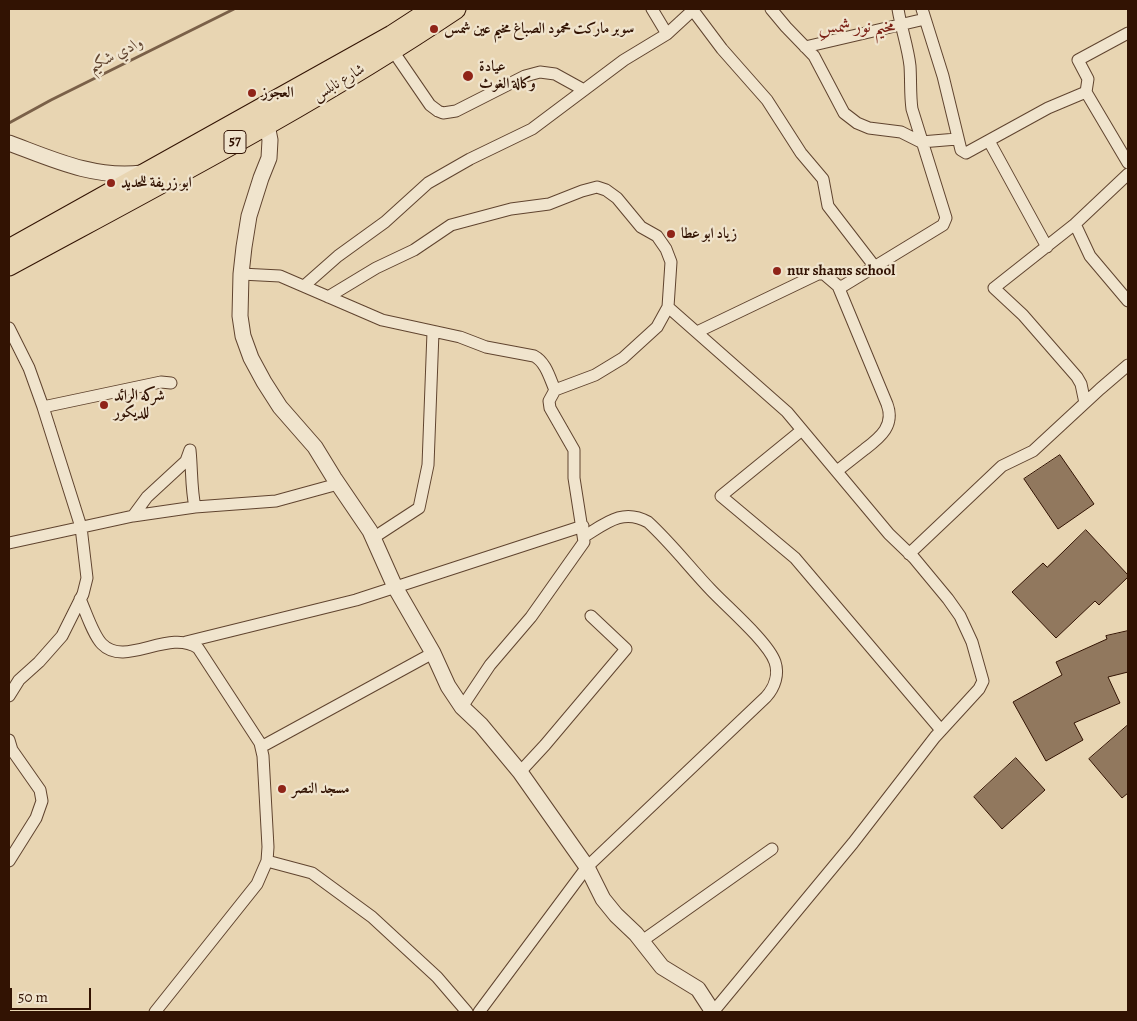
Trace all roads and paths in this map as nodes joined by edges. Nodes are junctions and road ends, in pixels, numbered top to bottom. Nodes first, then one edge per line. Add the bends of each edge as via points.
1 (432, 9) edge
2 (456, 9) edge
3 (652, 9) edge
4 (692, 9) edge
5 (771, 9) edge
6 (898, 9) edge
7 (924, 14) edge
8 (900, 25) junction
9 (1128, 33) edge
10 (667, 34) junction
11 (805, 47) junction
12 (393, 51) junction
13 (584, 90) junction
14 (1086, 92) junction
15 (267, 125) junction
16 (957, 139) junction
17 (921, 142) junction
18 (988, 142) junction
19 (9, 143) edge
20 (1128, 163) edge
21 (74, 168) junction
22 (147, 172) junction
23 (1128, 174) edge
24 (112, 192) junction
25 (1075, 224) junction
26 (1047, 247) junction
27 (9, 249) edge
28 (9, 266) edge
29 (875, 267) junction
30 (241, 274) junction
31 (304, 286) junction
32 (838, 286) junction
33 (328, 297) junction
34 (1128, 301) edge
35 (668, 307) junction
36 (9, 328) edge
37 (433, 332) junction
38 (697, 332) junction
39 (1128, 365) edge
40 (171, 383) dead end
41 (555, 390) junction
42 (1085, 403) junction
43 (43, 407) junction
44 (802, 430) junction
45 (837, 471) junction
46 (338, 484) junction
47 (195, 508) junction
48 (133, 516) junction
49 (81, 527) junction
50 (584, 531) junction
51 (373, 538) junction
52 (9, 543) edge
53 (909, 554) junction
54 (395, 587) junction
55 (80, 599) junction
56 (591, 616) dead end
57 (186, 642) junction
58 (433, 653) junction
59 (9, 696) edge
60 (462, 707) junction
61 (941, 730) junction
62 (9, 740) edge
63 (261, 747) junction
64 (520, 772) junction
65 (772, 849) dead end
66 (9, 861) edge
67 (266, 861) junction
68 (587, 867) junction
69 (642, 941) junction
70 (155, 1012) edge
71 (468, 1012) edge
72 (479, 1012) edge
73 (713, 1012) edge

1 - 22 main road, شارع نابلس / 57
2 - 12 main road, شارع نابلس / 57
3 - 10 street
4 - 10 street
4 - 29 street via 767,100 801,153 823,178 828,206
5 - 11 street
6 - 8 street
7 - 8 street
7 - 16 street via 943,76
8 - 11 street
8 - 17 street via 910,66 912,109
9 - 14 street via 1078,60 1088,79
10 - 13 street
11 - 17 street via 814,56 850,118 862,126 901,132
12 - 13 street via 438,112 456,111 533,73 555,74
12 - 15 main road, شارع نابلس / 57
13 - 31 street via 532,129 428,183 385,222
14 - 18 street via 1048,108
14 - 20 street
15 - 28 main road, شارع نابلس / 57
15 - 30 street via 269,158 249,216
16 - 17 street
16 - 18 street via 961,150 966,153
17 - 29 street via 946,218 943,225
18 - 26 street
19 - 21 street
21 - 22 street via 126,175
21 - 24 street
22 - 24 main road, شارع نابلس / 57
23 - 25 street
24 - 27 main road, شارع نابلس / 57
25 - 26 street
25 - 34 street via 1090,256
26 - 42 street via 994,288 1023,315 1077,377
29 - 32 street
30 - 31 street via 280,276
30 - 46 street via 240,316 251,358 280,407 315,446
31 - 33 street
32 - 38 street via 824,274 818,274
32 - 45 street via 890,414 884,433
33 - 35 street via 414,250 451,225 549,204 597,187 617,198 637,223 657,236 666,249 671,262
33 - 37 street via 382,320
35 - 38 street
35 - 41 street via 657,327 623,358 595,374
36 - 43 street
37 - 41 street via 539,358
37 - 51 street via 428,466 419,508
38 - 44 street via 766,392
39 - 42 street
40 - 43 street via 161,382
41 - 50 street via 549,401 550,408 573,446 574,478
42 - 53 street via 1033,451 1002,466
43 - 49 street
44 - 45 street
44 - 61 street via 721,496 795,558
45 - 53 street
46 - 47 street via 276,501
46 - 51 street
47 - 48 street
47 - 48 street via 190,450 186,461 147,497
48 - 49 street
49 - 52 street
49 - 55 street via 87,578
50 - 54 street
50 - 60 street via 583,546 531,617 490,665
50 - 68 street via 622,517 636,517 648,522 768,648 777,674 774,687 766,697
51 - 54 street
53 - 61 street via 960,616 982,674 979,689
54 - 57 street via 356,600
54 - 58 street
55 - 57 street via 100,642 114,652
55 - 59 street via 62,636
56 - 64 street via 626,649
57 - 63 street via 202,654
58 - 60 street
58 - 63 street
60 - 64 street
61 - 73 street
62 - 66 street via 12,750 40,790 42,801 36,818
63 - 67 street via 268,847
64 - 68 street
65 - 69 street
67 - 70 street via 257,884
67 - 71 street via 312,873 372,917 436,976
68 - 69 street via 603,899
68 - 72 street
69 - 73 street via 662,967 698,989

